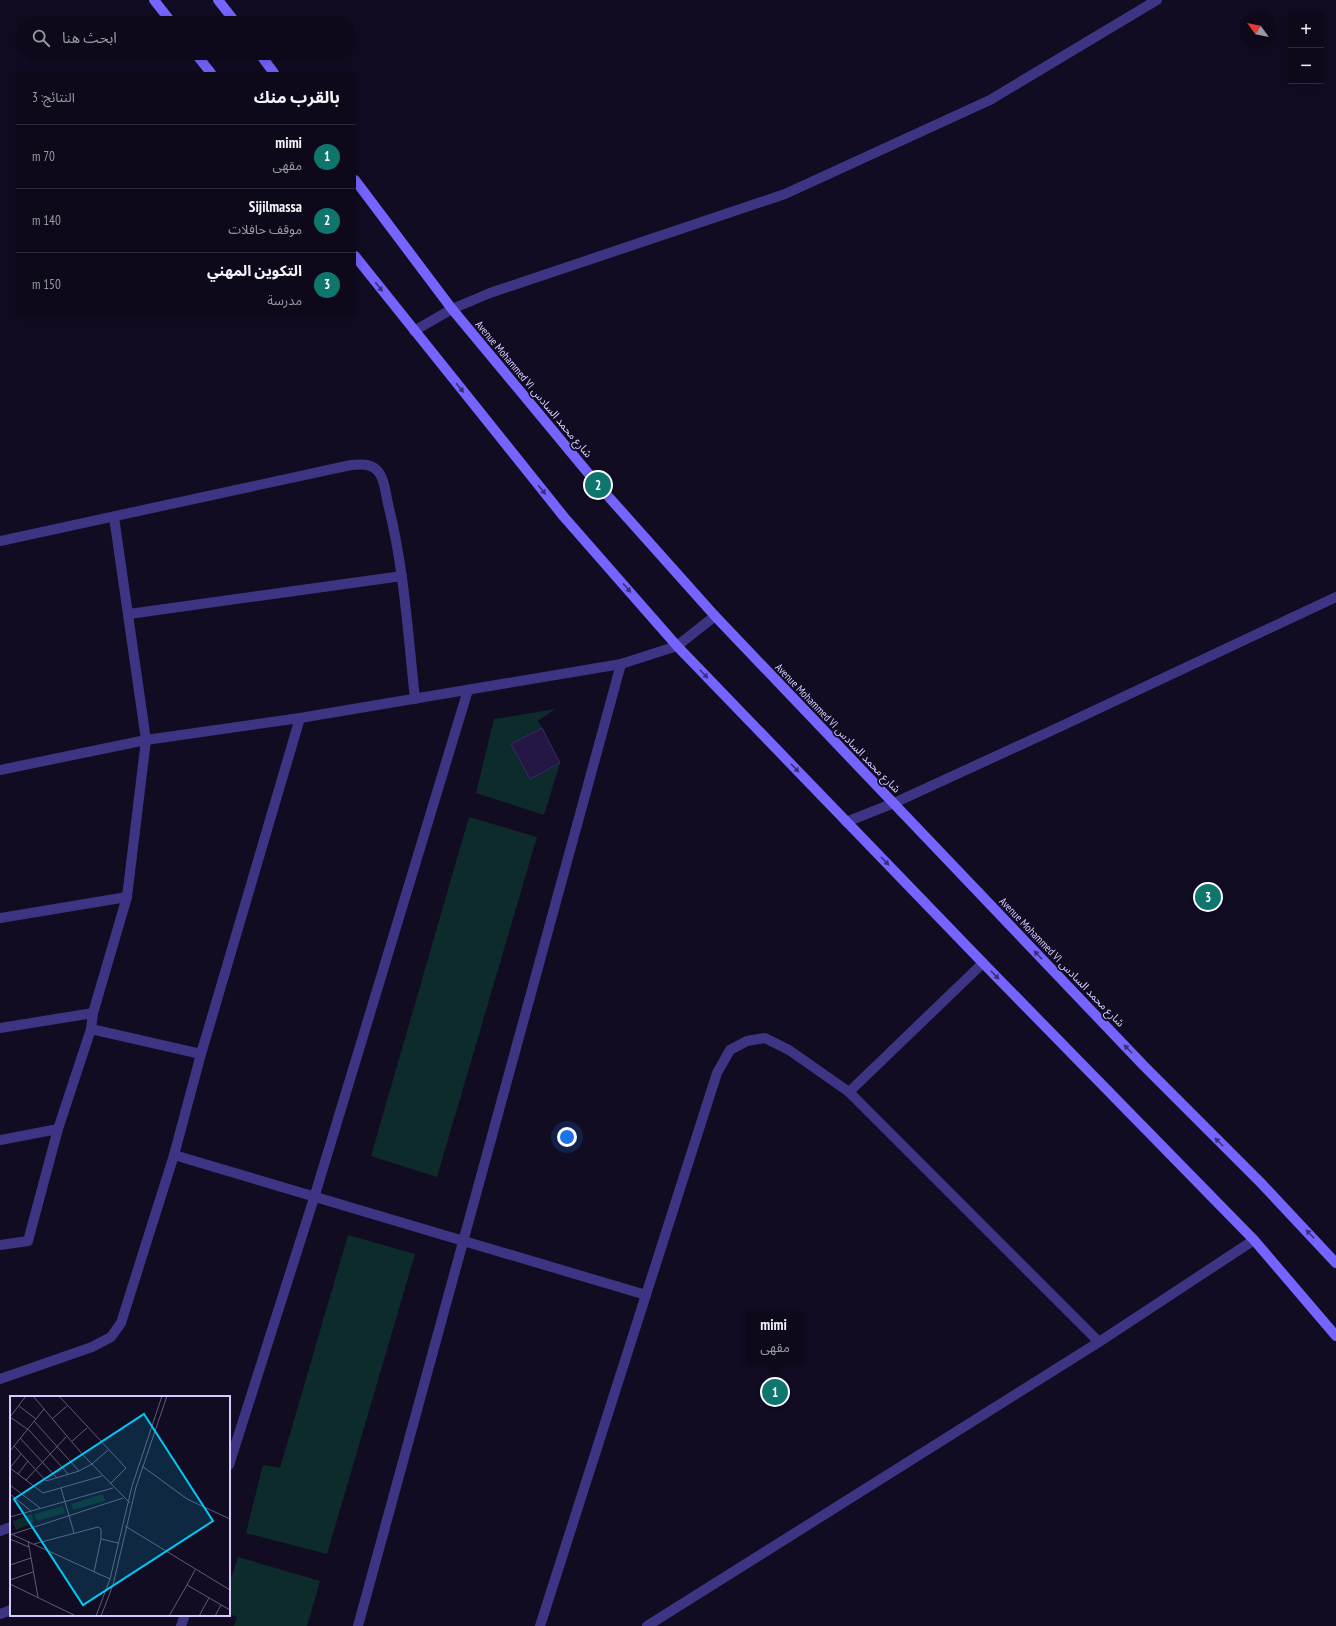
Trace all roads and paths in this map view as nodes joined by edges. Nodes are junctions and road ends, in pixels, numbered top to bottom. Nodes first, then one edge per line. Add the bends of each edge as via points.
1 (154, 0) edge
2 (218, 0) edge
3 (1157, 0) edge
4 (167, 16) edge
5 (231, 16) edge
6 (201, 60) edge
7 (264, 60) edge
8 (210, 72) edge
9 (273, 72) edge
10 (356, 181) edge
11 (356, 257) edge
12 (452, 309) junction
13 (414, 331) junction
14 (114, 517) junction
15 (0, 541) edge
16 (402, 576) junction
17 (1336, 597) edge
18 (129, 614) junction
19 (714, 616) junction
20 (677, 646) junction
21 (621, 664) junction
22 (468, 690) junction
23 (415, 699) junction
24 (300, 718) junction
25 (146, 740) junction
26 (0, 770) edge
27 (894, 803) junction
28 (846, 822) junction
29 (127, 897) junction
30 (0, 918) edge
31 (983, 963) junction
32 (93, 1013) junction
33 (0, 1028) edge
34 (91, 1029) junction
35 (201, 1054) junction
36 (850, 1092) junction
37 (58, 1129) junction
38 (0, 1140) edge
39 (174, 1155) junction
40 (314, 1198) junction
41 (1254, 1240) junction
42 (463, 1241) junction
43 (0, 1245) edge
44 (1336, 1263) edge
45 (646, 1295) junction
46 (1336, 1336) edge
47 (1099, 1342) junction
48 (0, 1379) edge
49 (231, 1454) edge
50 (10, 1527) edge
51 (0, 1531) edge
52 (10, 1610) edge
53 (0, 1614) edge
54 (184, 1616) edge
55 (181, 1626) edge
56 (358, 1626) edge
57 (540, 1626) edge
58 (647, 1626) edge

1 - 4 main road
2 - 5 main road
3 - 12 street via 990,100 784,194 490,293
6 - 8 main road
7 - 9 main road
10 - 12 main road, Avenue Mohammed VI شارع محمد السادس
11 -> 13 main road
12 - 13 street
12 - 19 main road, Avenue Mohammed VI شارع محمد السادس via 598,484
13 -> 20 main road via 564,517
14 - 15 street
14 - 16 street via 364,464 373,467 381,475 392,518
14 - 18 street
16 - 18 street
16 - 23 street
17 - 27 street
18 - 25 street
19 - 20 street
19 - 27 main road, Avenue Mohammed VI شارع محمد السادس
20 - 21 street
20 -> 28 main road
21 - 22 street
21 - 42 street
22 - 23 street
22 - 40 street
23 - 24 street
24 - 25 street
24 - 35 street
25 - 26 street
25 - 29 street
27 - 28 street
44 -> 27 main road, Avenue Mohammed VI شارع محمد السادس via 1139,1061
28 -> 31 main road
29 - 30 street
29 - 32 street
31 - 36 street
31 -> 41 main road
32 - 33 street
32 - 34 street
34 - 35 street
34 - 37 street
35 - 39 street
36 - 45 street via 789,1050 765,1038 747,1041 730,1050 717,1073
36 - 47 street
37 - 38 street
37 - 43 street via 28,1241
39 - 40 street
39 - 48 street via 121,1323 111,1337 92,1347
40 - 42 street
40 - 49 street
41 - 46 main road
41 - 47 street
42 - 45 street
42 - 56 street
45 - 57 street
47 - 58 street
50 - 51 street
52 - 53 street
54 - 55 street

